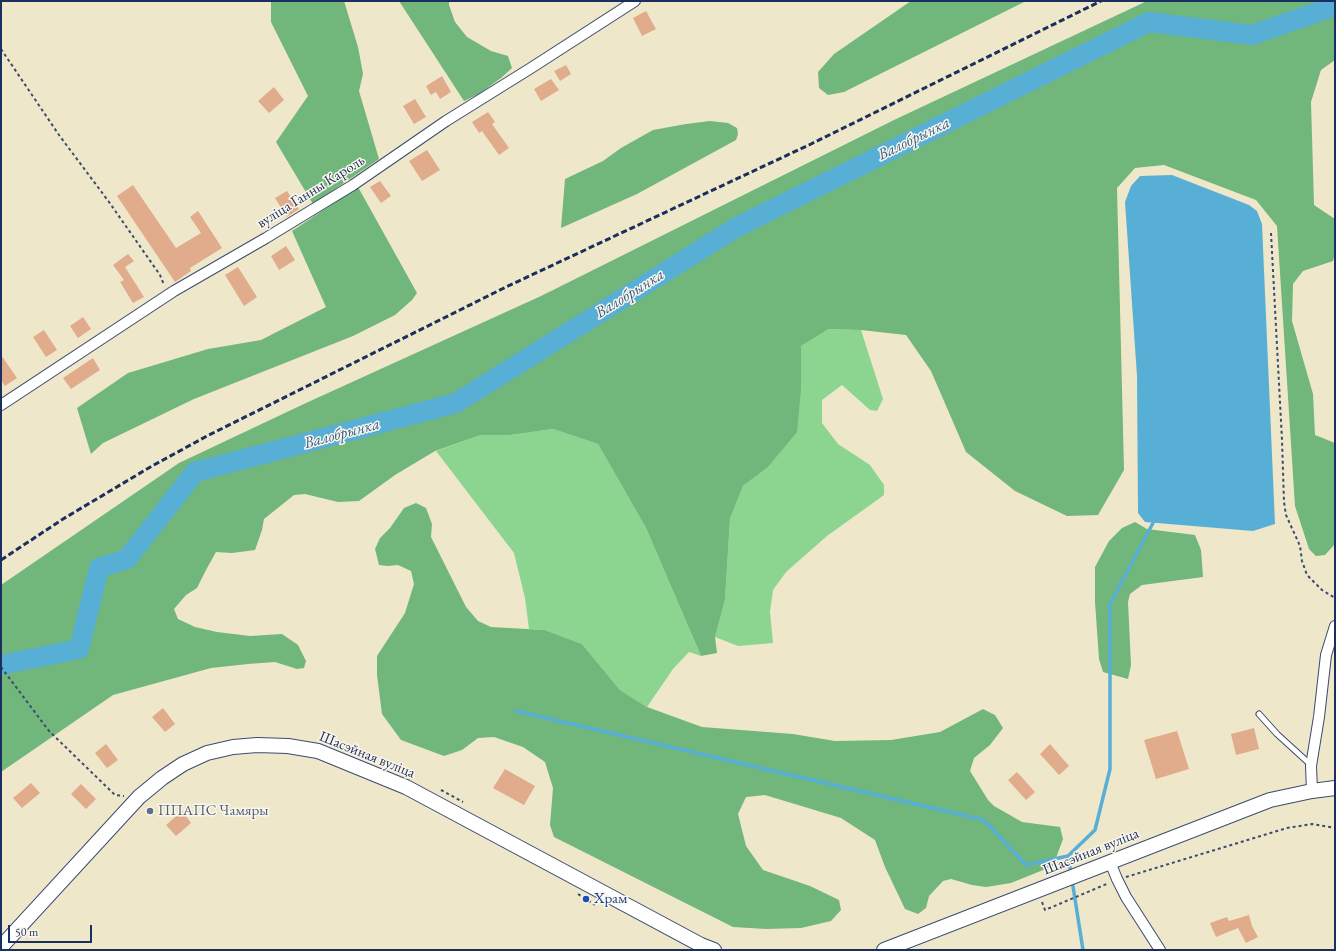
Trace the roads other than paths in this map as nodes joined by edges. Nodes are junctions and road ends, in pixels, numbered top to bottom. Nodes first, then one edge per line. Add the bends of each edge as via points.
1 (635, 1) edge
2 (1, 405) edge
3 (1335, 626) edge
4 (1259, 714) dead end
5 (1312, 766) junction
6 (1335, 788) edge
7 (1312, 791) junction
8 (1108, 863) junction
9 (1, 947) edge
10 (714, 950) edge
11 (884, 950) edge
12 (1160, 950) edge

1 - 2 street, вуліца Ганны Кароль via 446,121 353,185 168,295
3 - 5 street via 1326,655
4 - 5 lane
5 - 7 street
6 - 7 main road, Шасэйная вуліца
7 - 8 main road, Шасэйная вуліца via 1270,800
8 - 11 main road, Шасэйная вуліца
8 - 12 street
9 - 10 main road, Шасэйная вуліца via 139,797 182,764 207,753 257,745 288,746 318,751 406,787

